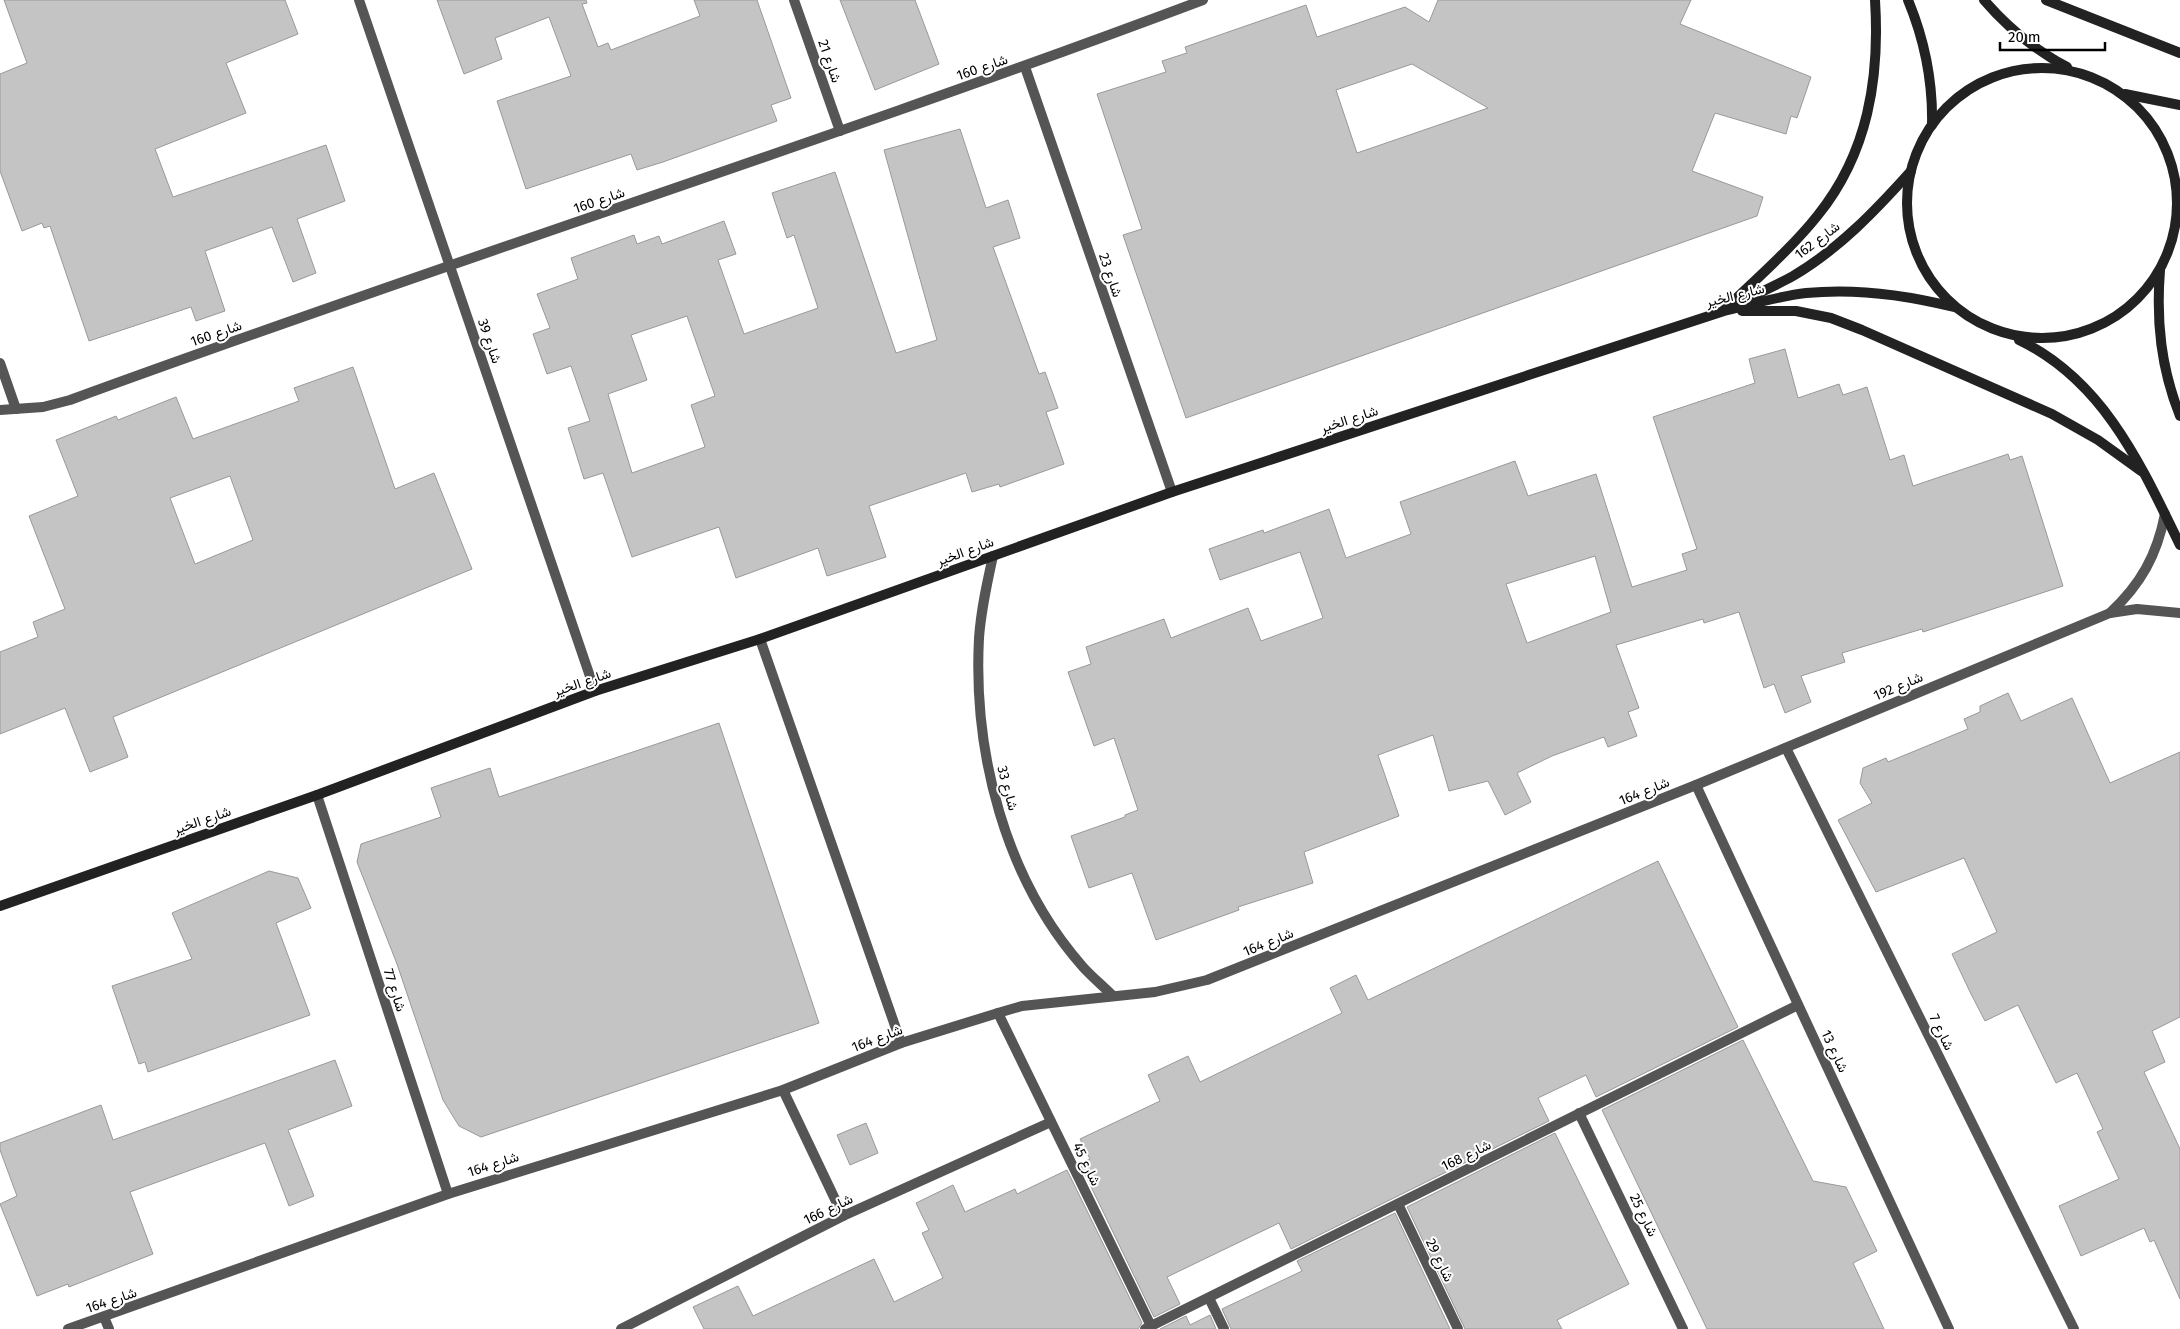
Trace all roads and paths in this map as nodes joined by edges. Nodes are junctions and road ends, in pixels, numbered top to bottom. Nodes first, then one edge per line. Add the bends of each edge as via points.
1 (358, 0) edge
2 (794, 0) edge
3 (1203, 0) edge
4 (1875, 0) edge
5 (1908, 0) edge
6 (1984, 0) edge
7 (2046, 0) edge
8 (2180, 53) edge
9 (1025, 67) junction
10 (2074, 72) junction
11 (2123, 94) junction
12 (2180, 105) edge
13 (1932, 125) junction
14 (840, 131) junction
15 (1912, 170) junction
16 (2178, 225) edge
17 (450, 265) junction
18 (2160, 270) junction
19 (1954, 307) junction
20 (1724, 311) junction
21 (2010, 335) junction
22 (0, 363) edge
23 (16, 409) junction
24 (0, 410) edge
25 (2180, 416) edge
26 (2141, 470) junction
27 (1172, 492) junction
28 (2165, 514) junction
29 (2180, 546) edge
30 (993, 556) junction
31 (2180, 612) edge
32 (2110, 613) junction
33 (760, 639) junction
34 (595, 691) junction
35 (1786, 748) junction
36 (1696, 786) junction
37 (317, 794) junction
38 (0, 906) edge
39 (1113, 996) junction
40 (1798, 1005) junction
41 (998, 1013) junction
42 (901, 1043) junction
43 (783, 1090) junction
44 (1579, 1113) junction
45 (1051, 1122) junction
46 (448, 1194) junction
47 (1398, 1204) junction
48 (843, 1216) junction
49 (1208, 1298) junction
50 (104, 1317) junction
51 (1148, 1328) edge
52 (68, 1329) edge
53 (110, 1329) edge
54 (622, 1329) edge
55 (1224, 1329) edge
56 (1458, 1329) edge
57 (1683, 1329) edge
58 (1949, 1329) edge
59 (2074, 1329) edge

1 - 17 street, شارع 39
2 - 14 street, شارع 21
3 - 9 street, شارع 160
4 - 20 main road via 1874,81 1869,111 1849,168 1817,217
5 - 13 main road via 1925,49
6 - 10 main road via 2019,36
7 - 8 main road
9 - 14 street, شارع 160
9 - 27 street, شارع 23
10 - 11 main road via 2108,84
10 - 13 main road via 2032,67 2005,72 1958,96
11 - 12 main road
11 - 16 main road via 2148,119 2163,141 2177,192
13 - 15 main road via 1920,145
14 - 17 street, شارع 160
15 - 19 main road via 1907,214 1911,240 1935,287
15 - 20 main road, شارع 162 via 1858,226 1826,252 1793,276
16 - 18 main road
17 - 23 street, شارع 160 via 70,400
17 - 34 street, شارع 39
18 - 21 main road via 2145,291 2104,324 2052,339
18 - 25 main road via 2157,302 2159,335 2166,376
19 - 20 main road, شارع الخير via 1887,294 1828,292 1804,293
19 - 21 main road via 1976,322
20 - 26 main road via 1796,311 1831,318 2052,414
20 - 27 main road, شارع الخير
21 - 26 main road via 2048,356 2076,377 2113,421
22 - 23 street
23 - 24 street, شارع 160
26 - 28 main road
27 - 30 main road, شارع الخير
28 - 29 main road
28 - 32 street, شارع 192 via 2161,537 2145,572 2127,597
30 - 33 main road, شارع الخير
30 - 39 street, شارع 33 via 983,604 978,678 984,743 996,800 1009,838 1040,906 1083,967
31 - 32 street, شارع 192 via 2137,609
32 - 35 street, شارع 192
33 - 34 main road, شارع الخير
33 - 42 street
34 - 37 main road, شارع الخير
35 - 36 street, شارع 192
35 - 59 street, شارع 7
36 - 39 street, شارع 164 via 1207,980 1155,992
36 - 40 street, شارع 13
37 - 38 main road, شارع الخير
37 - 46 street, شارع 77
39 - 41 street, شارع 164 via 1022,1006
40 - 44 street, شارع 168
40 - 58 street, شارع 13
41 - 42 street, شارع 164
41 - 45 street, شارع 45
42 - 43 street, شارع 164
43 - 46 street, شارع 164
43 - 48 street
44 - 47 street, شارع 168
44 - 57 street, شارع 25
45 - 48 street, شارع 166
45 - 51 street, شارع 45
46 - 50 street, شارع 164
47 - 49 street, شارع 168
47 - 56 street, شارع 29
48 - 54 street, شارع 166
49 - 51 street, شارع 168
49 - 55 street
50 - 52 street, شارع 164
50 - 53 street

